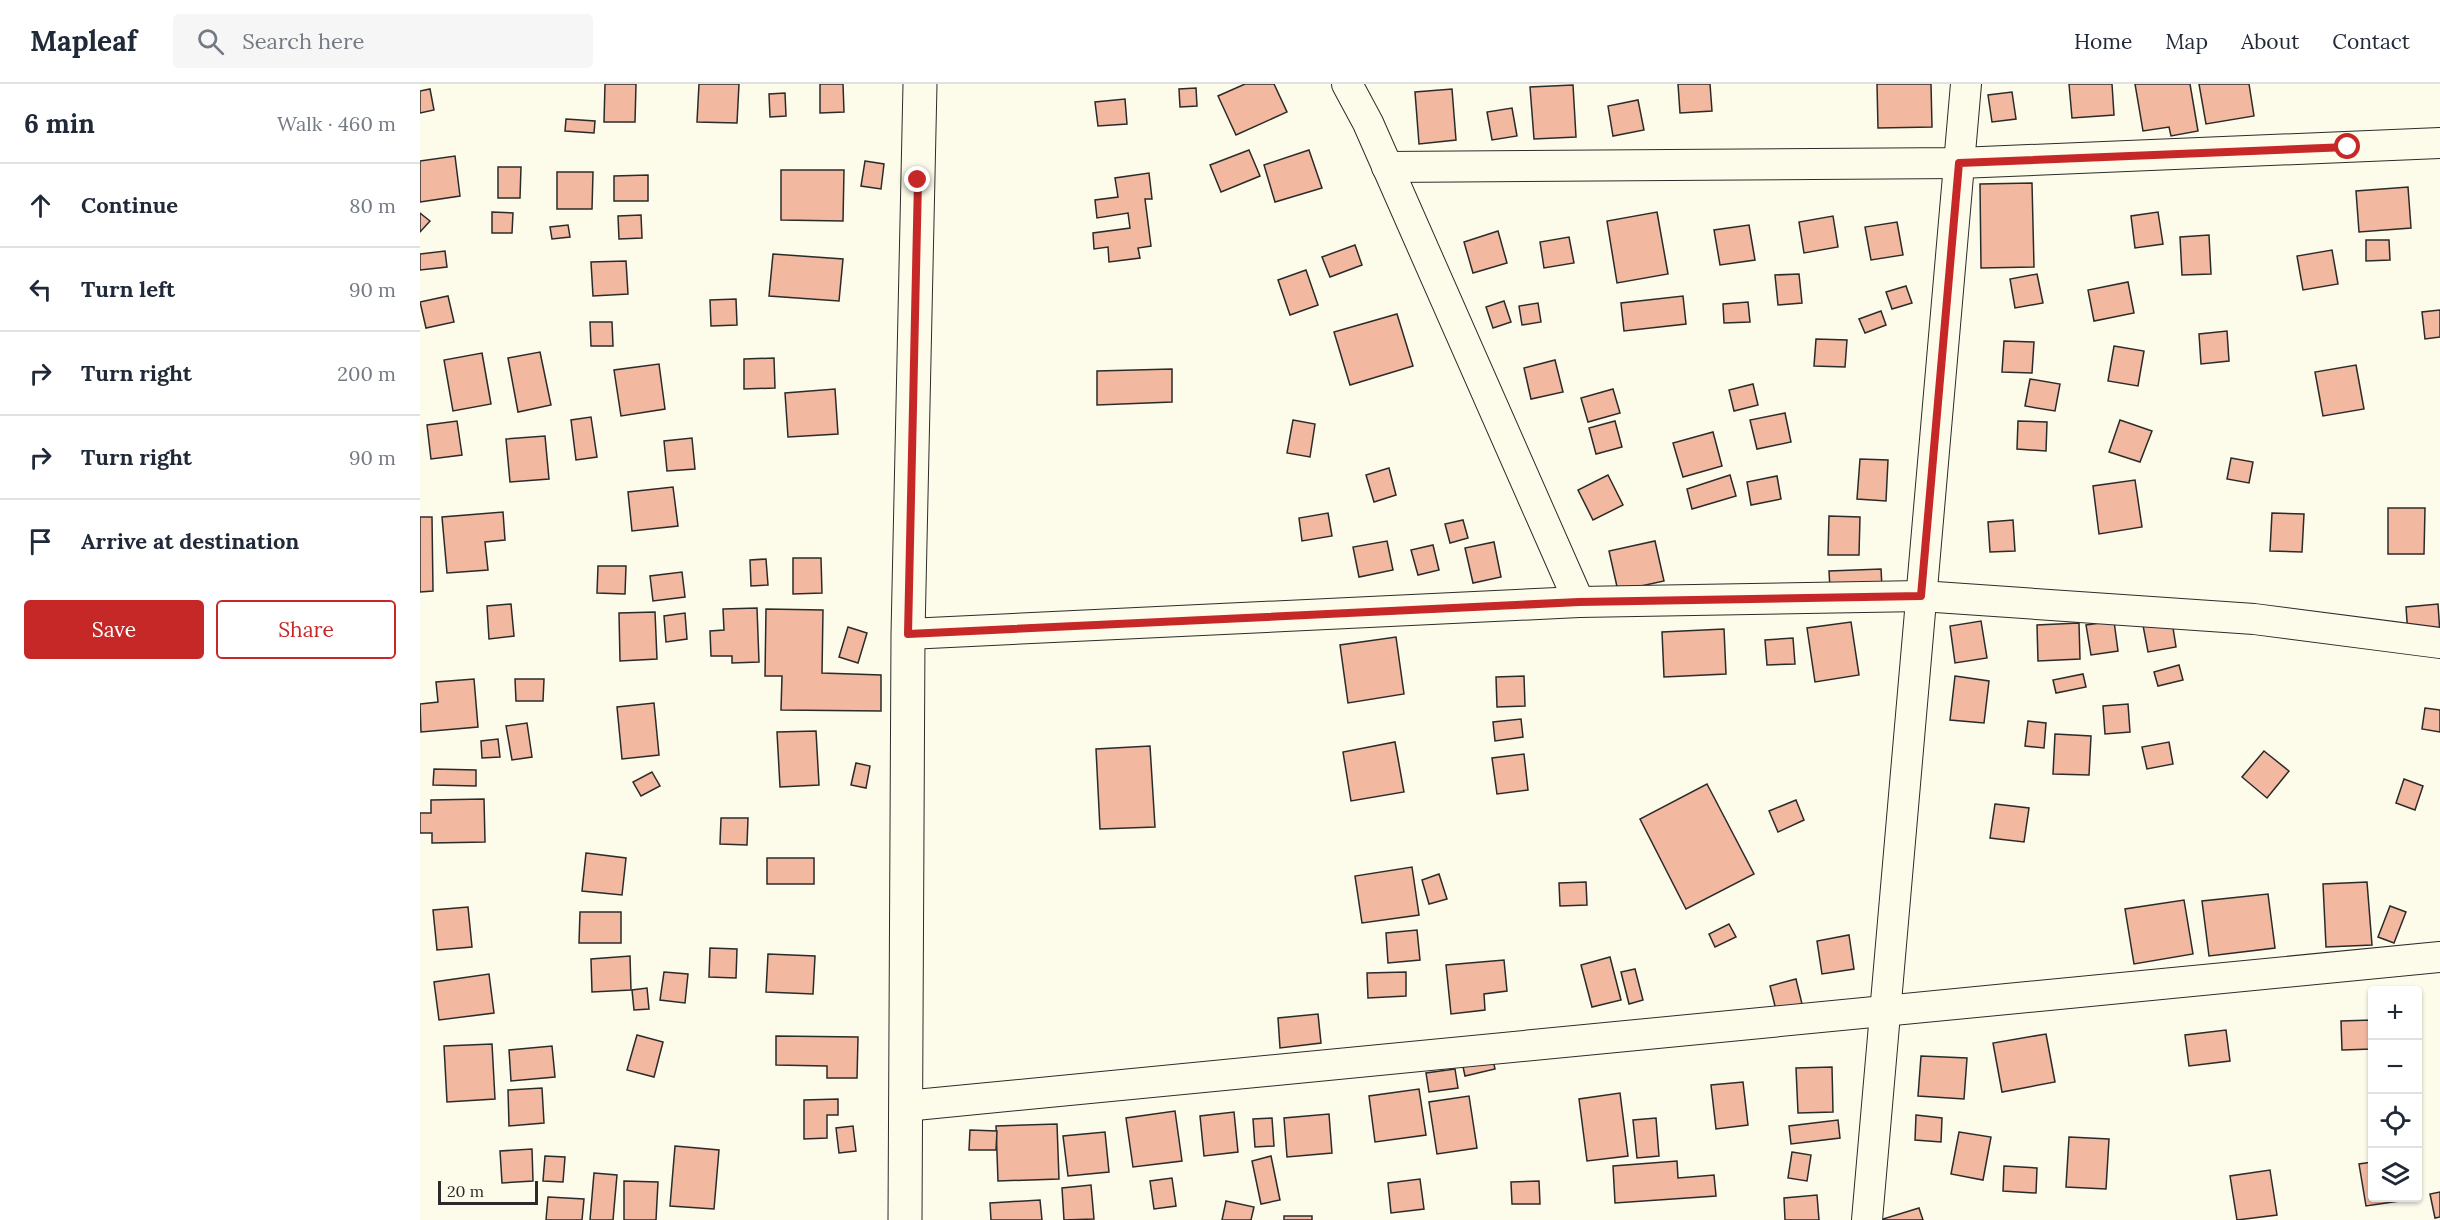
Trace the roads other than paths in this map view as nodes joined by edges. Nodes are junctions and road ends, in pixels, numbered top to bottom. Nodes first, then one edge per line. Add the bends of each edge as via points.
1 (920, 84) edge
2 (1966, 84) edge
3 (1353, 87) edge
4 (2440, 143) edge
5 (1959, 163) junction
6 (1387, 167) junction
7 (1921, 596) junction
8 (1579, 602) junction
9 (908, 634) junction
10 (2440, 643) edge
11 (2440, 957) edge
12 (1885, 1011) junction
13 (906, 1107) junction
14 (905, 1220) edge
15 (1867, 1220) edge

1 - 9 main road
2 - 5 street
3 - 6 street
4 - 5 street
5 - 6 street
5 - 7 street
6 - 8 street
7 - 8 street
7 - 10 street via 2254,619
7 - 12 street
8 - 9 street
9 - 13 main road
11 - 12 street
12 - 13 street
12 - 15 street
13 - 14 main road

